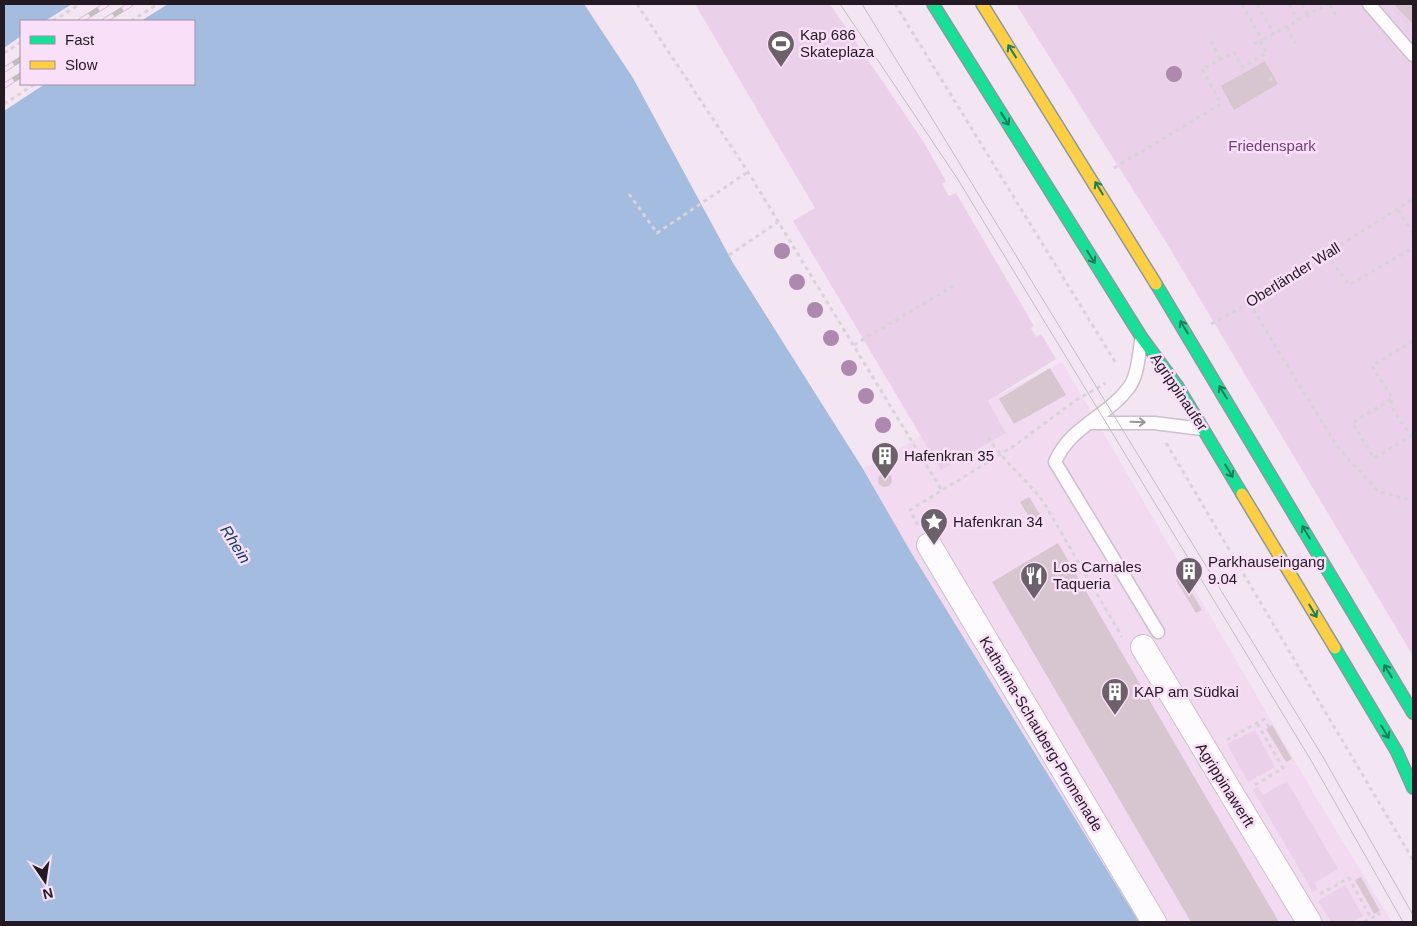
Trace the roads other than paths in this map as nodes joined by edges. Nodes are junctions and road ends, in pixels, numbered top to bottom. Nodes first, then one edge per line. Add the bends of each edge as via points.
1 (933, 4) edge
2 (982, 4) edge
3 (1369, 4) edge
4 (1413, 55) edge
5 (1142, 338) junction
6 (1090, 423) junction
7 (1204, 430) junction
8 (929, 545) road end
9 (1150, 640) joint
10 (1413, 713) edge
11 (1413, 788) edge
12 (1304, 914) edge
13 (1154, 922) edge

1 -> 5 main road, Agrippinaufer
10 -> 2 main road via 1204,360
3 - 4 lane
5 - 6 lane via 1130,386
5 - 7 main road, Agrippinaufer
6 -> 7 lane via 1154,423
6 - 9 lane via 1070,436 1055,462
7 -> 11 main road, Agrippinaufer via 1397,752
8 - 13 street, Katharina-Schauberg-Promenade
9 - 12 street, Agrippinawerft via 1205,753

